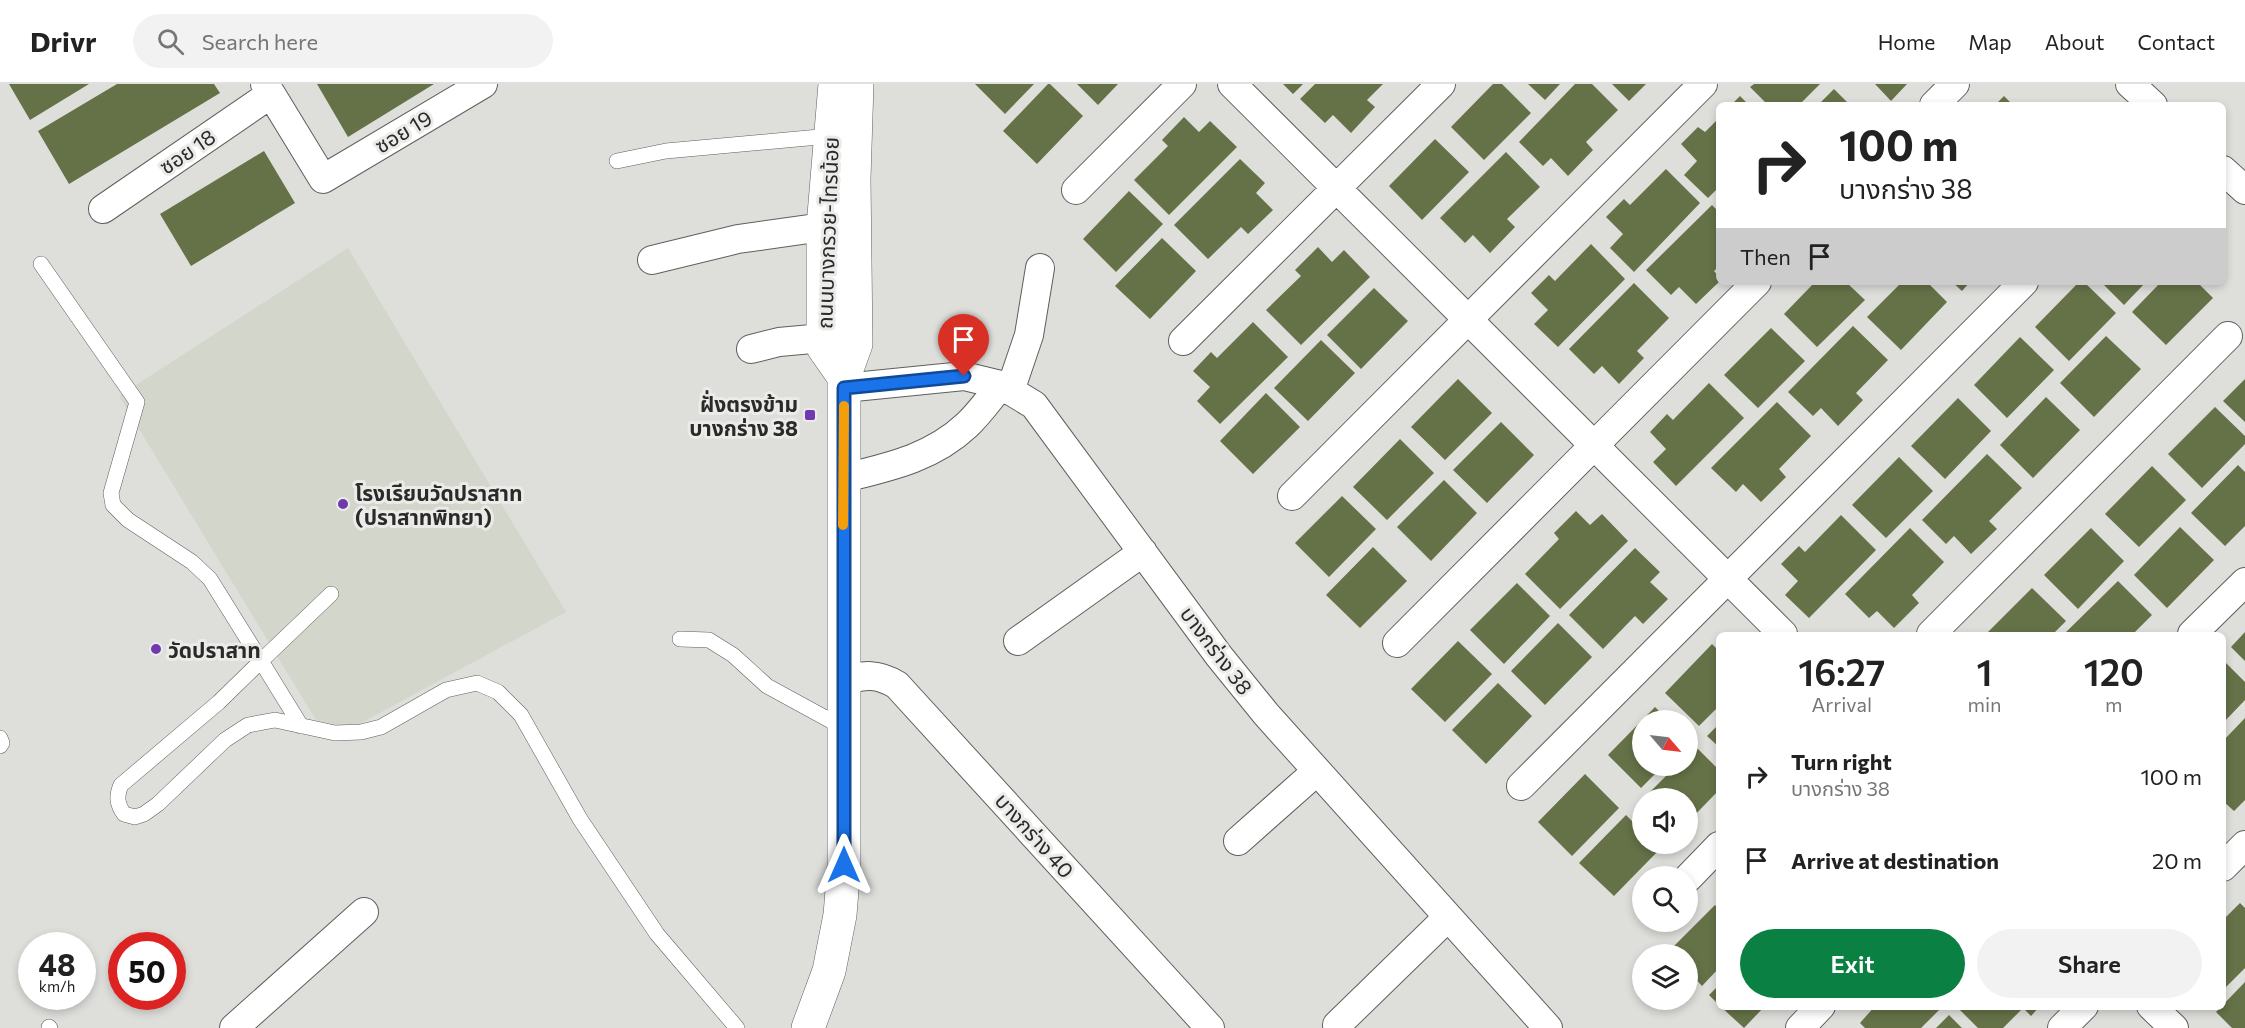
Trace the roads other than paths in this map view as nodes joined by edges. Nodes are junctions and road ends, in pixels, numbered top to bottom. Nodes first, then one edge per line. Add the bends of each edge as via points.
1 (483, 84) edge
2 (857, 84) edge
3 (866, 84) edge
4 (1182, 84) edge
5 (1232, 84) edge
6 (1441, 84) edge
7 (1703, 84) edge
8 (1955, 84) edge
9 (2130, 84) edge
10 (268, 89) edge
11 (1937, 102) edge
12 (2150, 102) edge
13 (831, 104) edge
14 (617, 161) dead end
15 (2226, 173) edge
16 (854, 178) junction
17 (1337, 188) junction
18 (1076, 190) dead end
19 (2245, 190) edge
20 (103, 209) dead end
21 (824, 227) junction
22 (652, 260) dead end
23 (41, 264) dead end
24 (1040, 268) dead end
25 (1754, 285) edge
26 (2021, 285) edge
27 (1468, 319) junction
28 (2228, 336) dead end
29 (823, 338) junction
30 (1183, 341) dead end
31 (751, 349) dead end
32 (844, 382) junction
33 (1005, 388) junction
34 (1594, 446) junction
35 (844, 478) junction
36 (1292, 496) dead end
37 (1143, 552) junction
38 (1727, 579) junction
39 (2245, 582) edge
40 (331, 594) dead end
41 (1781, 632) edge
42 (1933, 632) edge
43 (2194, 632) edge
44 (680, 639) dead end
45 (1018, 641) dead end
46 (1397, 643) dead end
47 (261, 661) junction
48 (843, 680) junction
49 (301, 726) junction
50 (844, 728) junction
51 (0, 738) edge
52 (0, 746) edge
53 (1317, 771) junction
54 (1521, 786) dead end
55 (1238, 841) dead end
56 (2245, 845) edge
57 (1716, 849) edge
58 (2226, 864) edge
59 (1698, 868) edge
60 (364, 912) dead end
61 (1448, 917) junction
62 (1817, 1010) edge
63 (2080, 1010) edge
64 (2155, 1010) edge
65 (1337, 1025) dead end
66 (234, 1028) edge
67 (737, 1028) edge
68 (808, 1028) edge
69 (1210, 1028) edge
70 (1548, 1028) edge
71 (1800, 1028) edge
72 (2062, 1028) edge
73 (2174, 1028) edge

1 - 10 street, ซอย 19 via 323,179
2 - 16 main road, ถนนบางกรวย-ไทรน้อย
3 - 16 main road via 865,116
4 - 18 street
5 - 17 street
6 - 17 street
7 - 27 street
8 - 11 street
9 - 12 street
10 - 20 street, ซอย 18
13 - 14 lane
13 - 21 main road, ถนนบางกรวย-ไทรน้อย
15 - 19 street
16 - 32 main road, ถนนบางกรวย-ไทรน้อย via 856,344
17 - 27 street
17 - 30 street
21 - 22 street via 738,239
21 - 29 main road, ถนนบางกรวย-ไทรน้อย
23 - 47 lane via 137,402 111,493 113,505 210,579
24 - 33 street via 1029,335
25 - 34 street
26 - 38 street
27 - 34 street
27 - 36 street
28 - 42 street
29 - 31 street
29 - 32 main road, ถนนบางกรวย-ไทรน้อย via 823,347
32 - 33 street, บางกร่าง 38 via 964,376
32 - 35 main road, ถนนบางกรวย-ไทรน้อย
33 - 35 street via 939,447 910,461
33 - 37 street, บางกร่าง 38 via 1034,405
34 - 38 street
34 - 46 street
35 - 48 main road, ถนนบางกรวย-ไทรน้อย
37 - 45 street
37 - 53 street, บางกร่าง 38 via 1219,656
38 - 41 street
38 - 54 street
39 - 43 street
40 - 47 lane
44 - 50 lane via 708,640 733,655 767,686
47 - 49 lane
47 - 49 lane via 121,785 118,807 135,817 144,814 225,740 248,725 275,720
48 - 50 main road, ถนนบางกรวย-ไทรน้อย
48 - 69 street, บางกร่าง 40 via 870,675 884,677 908,697
49 - 67 lane via 335,733 361,732 381,727 446,690 477,683 498,692 521,715 580,819 657,934
50 - 68 main road, ถนนบางกรวย-ไทรน้อย via 840,915 830,970
51 - 52 lane
53 - 55 street
53 - 61 street, บางกร่าง 38
56 - 58 street
57 - 59 street
60 - 66 street
61 - 65 street
61 - 70 street, บางกร่าง 38
62 - 71 street
63 - 72 street
64 - 73 street

